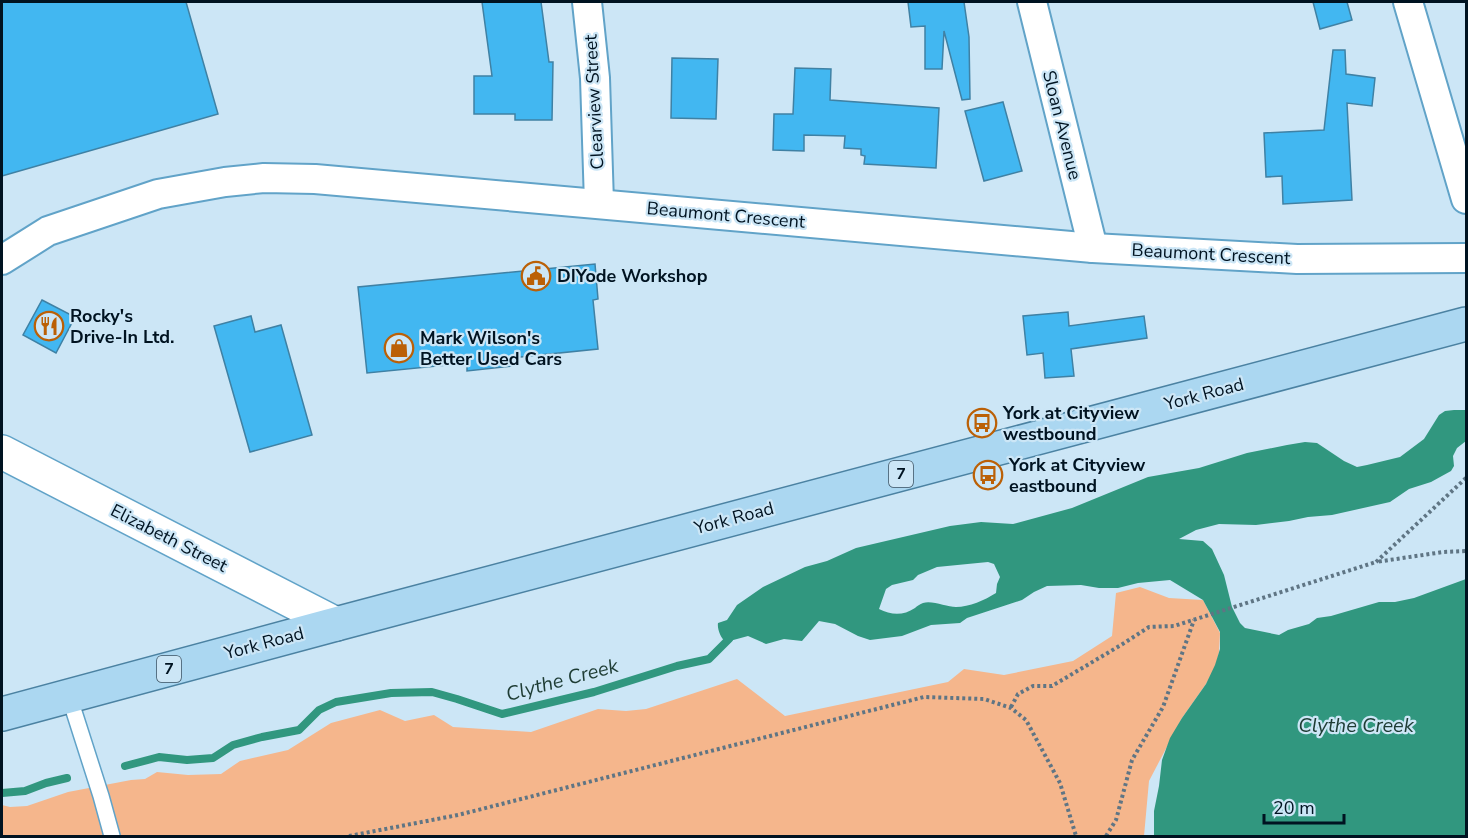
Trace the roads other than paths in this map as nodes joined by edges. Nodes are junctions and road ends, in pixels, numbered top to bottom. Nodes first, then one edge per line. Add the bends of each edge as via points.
1 (587, 2) edge
2 (1032, 2) edge
3 (1408, 2) edge
4 (1467, 199) edge
5 (599, 203) junction
6 (1093, 248) junction
7 (1467, 258) edge
8 (2, 260) edge
9 (1467, 324) edge
10 (2, 452) edge
11 (336, 624) junction
12 (69, 696) junction
13 (2, 714) edge
14 (112, 837) edge

1 - 5 street, Clearview Street via 595,78
2 - 6 street, Sloan Avenue
3 - 4 street
5 - 6 street, Beaumont Crescent
5 - 8 street, Beaumont Crescent via 264,178 158,194 48,231
6 - 7 street, Beaumont Crescent via 1297,259
9 - 11 main road, York Road / 7
10 - 11 street, Elizabeth Street
11 - 12 main road, York Road / 7
12 - 13 main road, York Road / 7
12 - 14 lane

